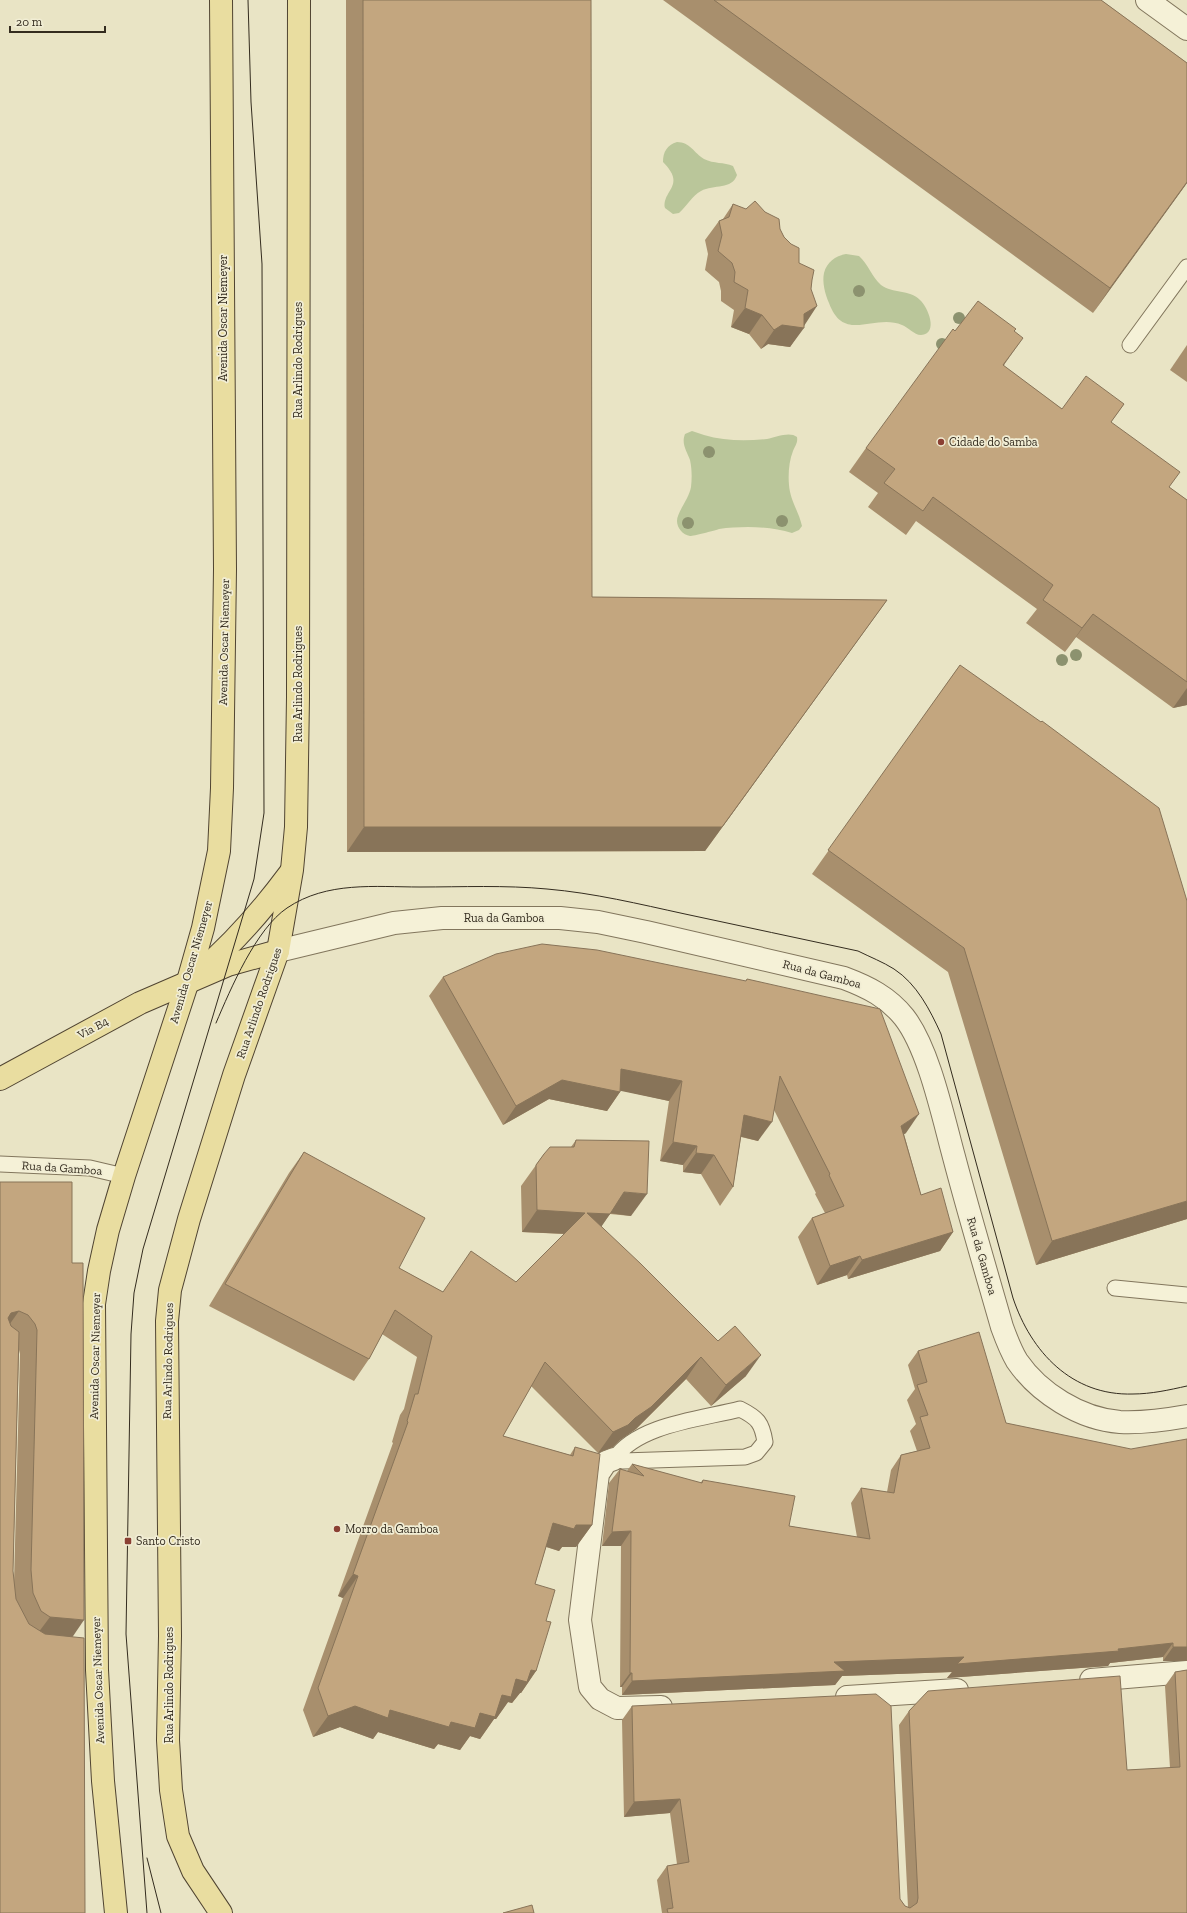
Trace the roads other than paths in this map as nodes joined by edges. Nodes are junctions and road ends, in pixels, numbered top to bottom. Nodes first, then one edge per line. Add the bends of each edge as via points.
1 (221, 0) edge
2 (299, 0) edge
3 (1147, 0) edge
4 (1187, 29) edge
5 (1187, 267) edge
6 (1130, 345) dead end
7 (292, 870) junction
8 (278, 951) junction
9 (188, 981) junction
10 (0, 1079) edge
11 (0, 1164) edge
12 (124, 1176) junction
13 (1115, 1288) dead end
14 (1187, 1295) edge
15 (1187, 1416) edge
16 (614, 1459) junction
17 (1187, 1672) edge
18 (1069, 1682) edge
19 (975, 1689) edge
20 (827, 1698) edge
21 (672, 1706) edge
22 (116, 1913) edge
23 (220, 1913) edge

1 - 9 main road, Avenida Oscar Niemeyer via 225,569 222,788 216,864 203,928
2 - 7 main road, Rua Arlindo Rodrigues via 298,697 296,827
3 - 4 street
5 - 6 lane
7 - 8 main road, Rua Arlindo Rodrigues
7 - 9 main road via 267,904 237,937
8 - 9 main road via 228,965
8 - 15 street, Rua da Gamboa via 394,923 442,918 560,918 598,922 646,932 824,973 866,986 892,1004 905,1018 922,1050 936,1090 1002,1327 1017,1360 1045,1391 1087,1414 1125,1422
8 - 23 main road, Rua Arlindo Rodrigues via 234,1075 191,1212 170,1290 167,1322 170,1636 168,1740 172,1790 178,1836 193,1870
9 - 10 main road, Via B4 via 140,1003
9 - 12 main road, Avenida Oscar Niemeyer
11 - 12 lane, Rua da Gamboa via 90,1168
12 - 22 main road, Avenida Oscar Niemeyer via 106,1237 94,1304 88,1653
13 - 14 lane
16 - 16 lane via 623,1461 745,1457 756,1453 765,1442 763,1428 754,1415 740,1409 647,1433 619,1452
16 - 21 street via 606,1462 598,1474 580,1620 590,1687 600,1699 618,1708
17 - 18 street
19 - 20 street via 889,1703

